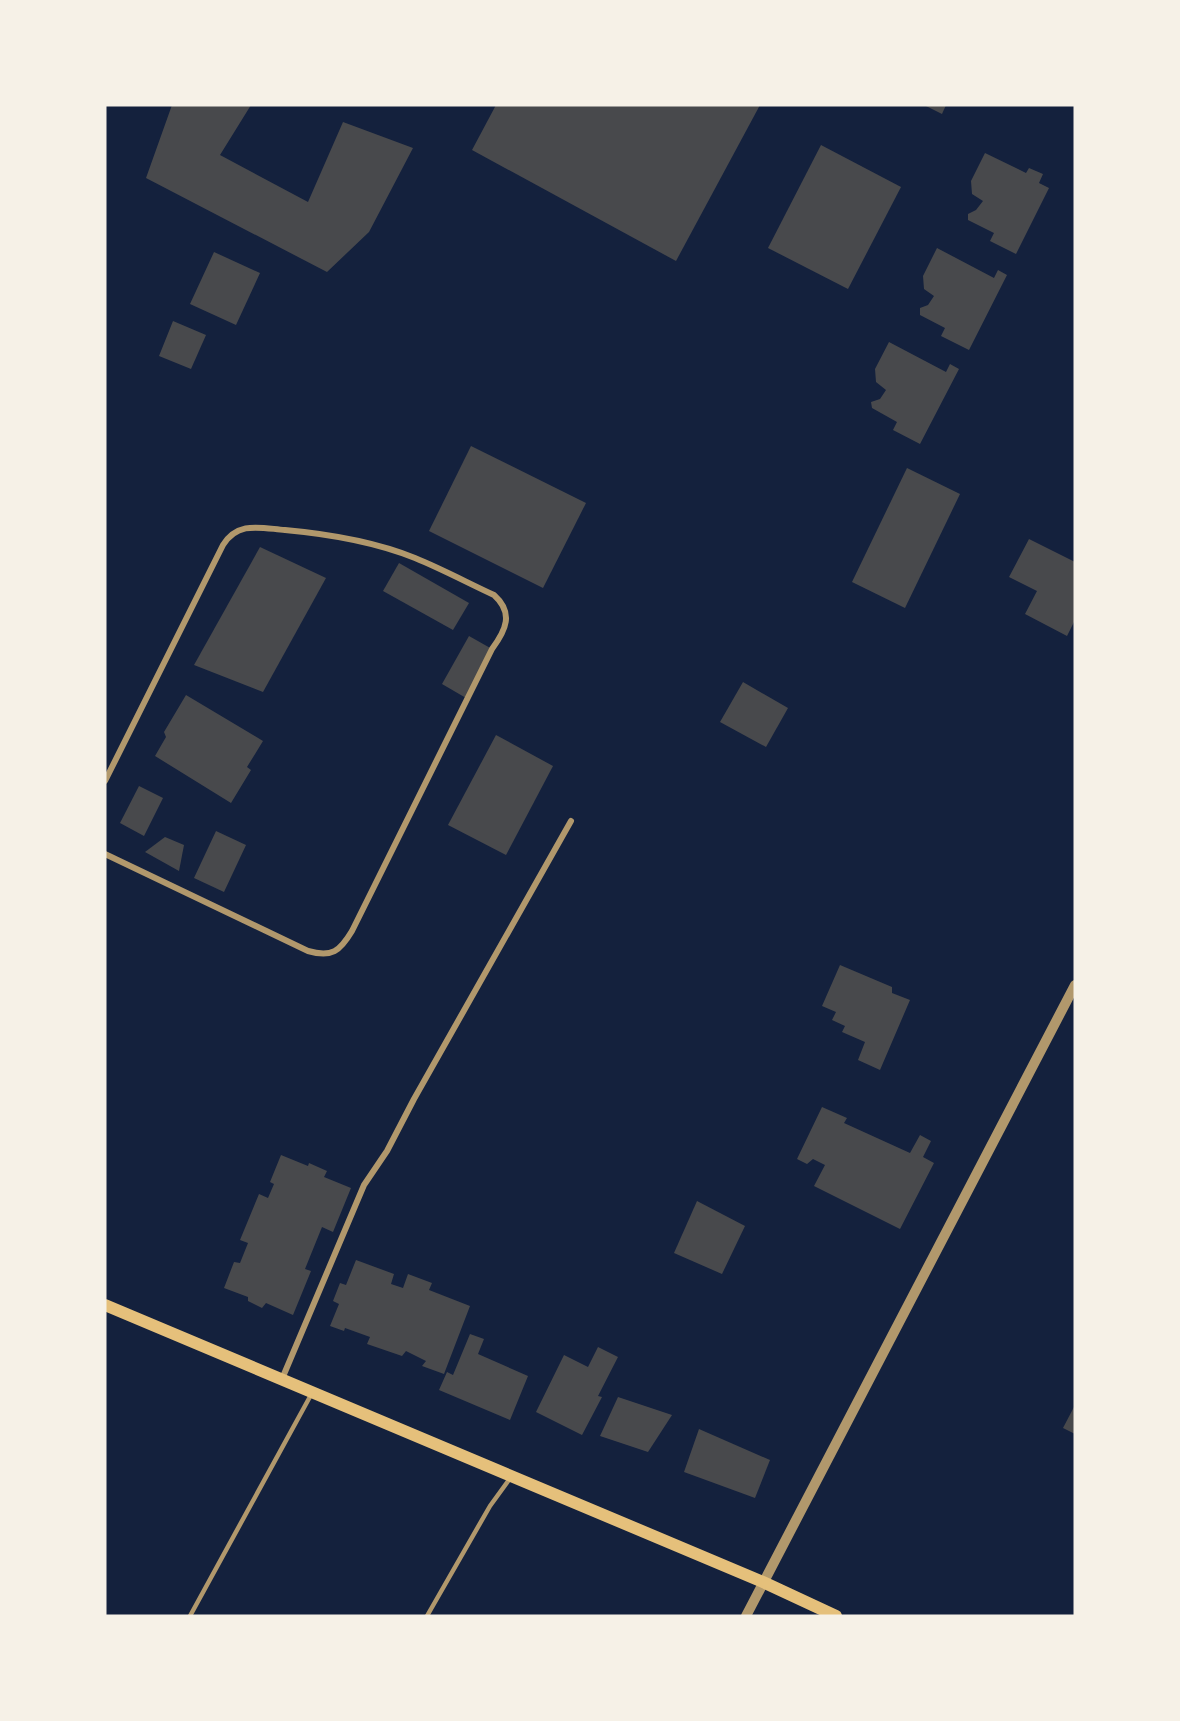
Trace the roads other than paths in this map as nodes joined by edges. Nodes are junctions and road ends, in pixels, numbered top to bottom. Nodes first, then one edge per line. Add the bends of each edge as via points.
1 (105, 781) edge
2 (571, 821) dead end
3 (105, 854) edge
4 (1075, 985) edge
5 (105, 1305) edge
6 (282, 1380) junction
7 (312, 1393) junction
8 (512, 1477) junction
9 (763, 1582) junction
10 (190, 1616) edge
11 (427, 1616) edge
12 (746, 1616) edge
13 (836, 1616) edge

1 - 3 street via 223,545 237,530 261,528 325,534 380,546 415,558 494,596 506,611 503,633 352,931 343,945 331,953 308,951
2 - 6 street via 387,1151 363,1185
4 - 9 street
5 - 6 main road
6 - 7 main road
7 - 8 main road
7 - 10 lane
8 - 9 main road
8 - 11 lane via 490,1506
9 - 12 street
9 - 13 main road

